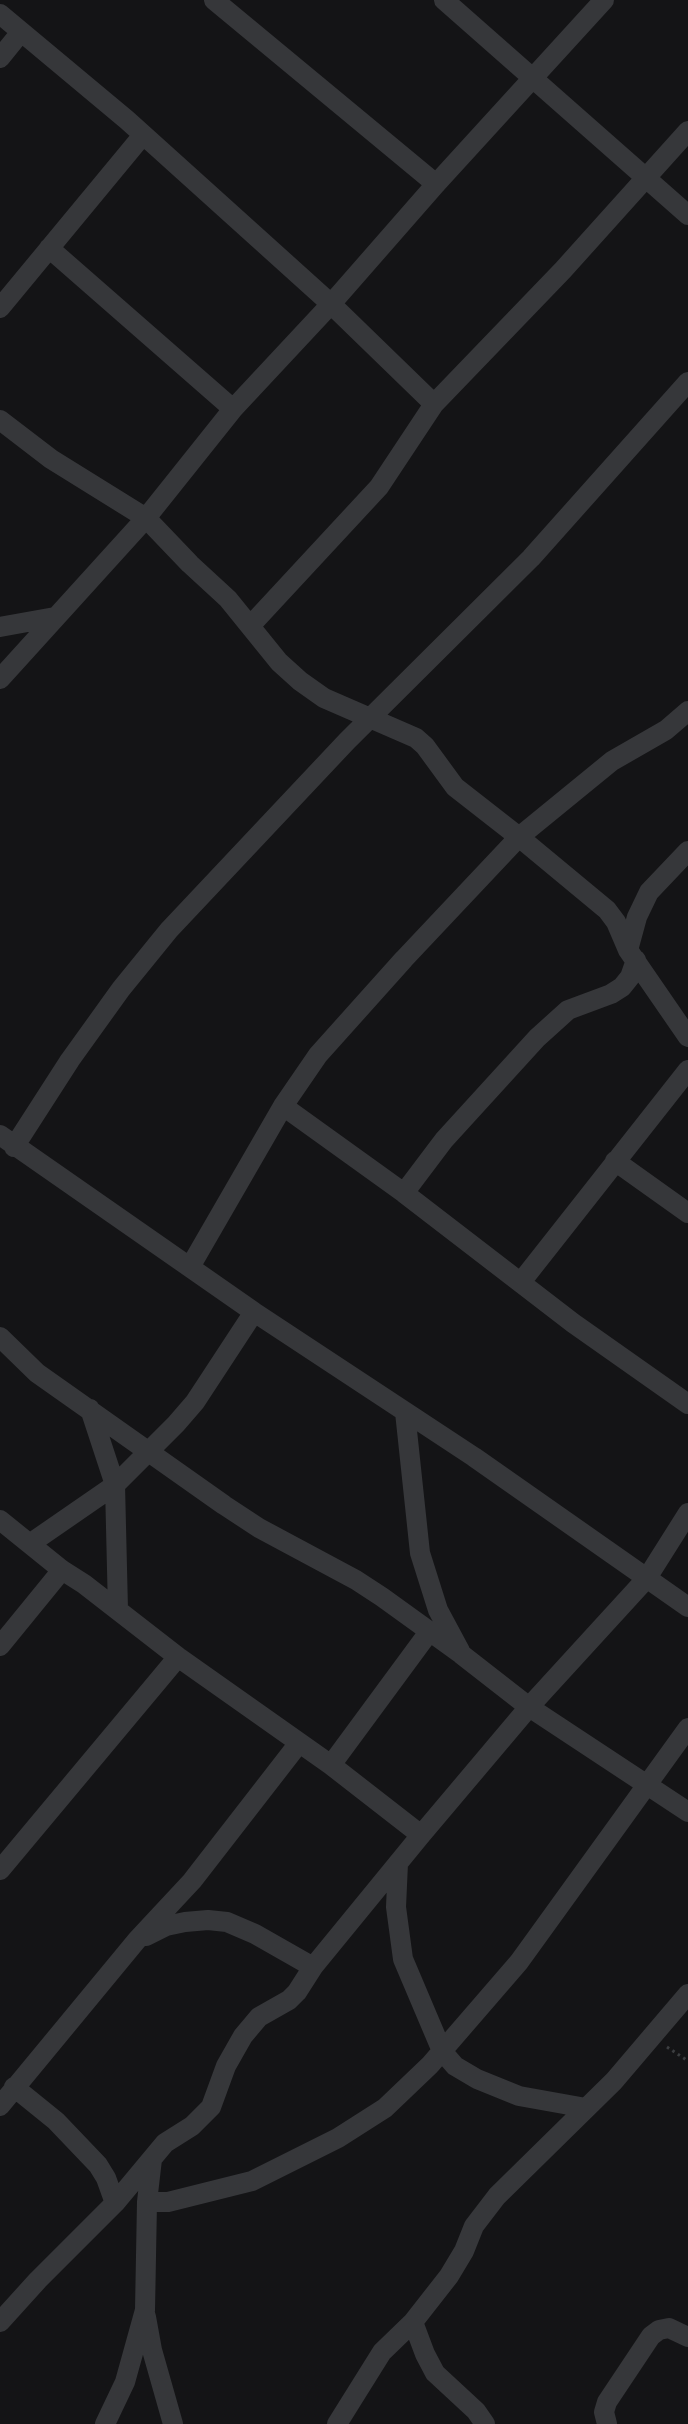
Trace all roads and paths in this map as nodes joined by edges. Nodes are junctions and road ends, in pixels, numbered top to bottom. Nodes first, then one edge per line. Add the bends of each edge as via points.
1 (214, 0) edge
2 (444, 0) edge
3 (604, 0) edge
4 (0, 14) edge
5 (21, 32) junction
6 (0, 58) edge
7 (534, 78) junction
8 (688, 132) edge
9 (144, 135) junction
10 (648, 178) junction
11 (436, 184) junction
12 (688, 215) edge
13 (49, 248) junction
14 (331, 304) junction
15 (0, 308) edge
16 (688, 382) edge
17 (434, 404) junction
18 (233, 409) junction
19 (0, 420) edge
20 (146, 518) junction
21 (55, 617) junction
22 (251, 625) junction
23 (0, 626) edge
24 (0, 679) edge
25 (688, 711) edge
26 (370, 718) junction
27 (519, 836) junction
28 (688, 851) edge
29 (632, 955) junction
30 (688, 1037) edge
31 (688, 1070) edge
32 (283, 1106) junction
33 (7, 1141) edge
34 (616, 1161) junction
35 (404, 1193) junction
36 (688, 1212) edge
37 (190, 1267) junction
38 (521, 1282) junction
39 (254, 1312) junction
40 (0, 1337) edge
41 (688, 1404) edge
42 (90, 1409) junction
43 (406, 1412) junction
44 (150, 1450) junction
45 (115, 1485) junction
46 (688, 1513) edge
47 (0, 1520) edge
48 (31, 1544) junction
49 (62, 1570) junction
50 (647, 1578) junction
51 (688, 1607) edge
52 (118, 1610) junction
53 (429, 1632) junction
54 (0, 1646) edge
55 (461, 1654) junction
56 (178, 1657) junction
57 (529, 1708) junction
58 (688, 1728) edge
59 (299, 1744) junction
60 (331, 1765) junction
61 (648, 1785) junction
62 (688, 1812) edge
63 (421, 1834) junction
64 (398, 1863) junction
65 (0, 1870) edge
66 (137, 1940) junction
67 (313, 1967) junction
68 (688, 1994) edge
69 (652, 2036) junction
70 (442, 2051) junction
71 (688, 2061) edge
72 (14, 2087) junction
73 (0, 2106) edge
74 (586, 2108) junction
75 (152, 2159) junction
76 (147, 2202) junction
77 (115, 2203) junction
78 (145, 2310) junction
79 (0, 2322) edge
80 (413, 2322) junction
81 (688, 2338) edge
82 (342, 2421) edge
83 (105, 2424) edge
84 (173, 2424) edge
85 (485, 2424) edge
86 (608, 2424) edge

1 - 11 street
2 - 7 street
3 - 7 street
4 - 5 street
5 - 6 street
5 - 9 street
7 - 10 street
7 - 11 street
8 - 10 street
9 - 13 street
9 - 14 street
10 - 12 street
10 - 17 street
11 - 14 street
13 - 15 street
13 - 18 street
14 - 17 street
14 - 18 street
16 - 26 street via 531,558
17 - 22 street via 378,487
18 - 20 street
19 - 20 street via 51,459
20 - 21 street
20 - 22 street
21 - 23 street
21 - 24 street
22 - 26 street via 279,662 300,681 324,698
25 - 27 street via 666,730 612,761
26 - 27 street via 416,738 454,787
26 - 33 street via 169,930 120,989
27 - 29 street via 607,910
27 - 32 street via 318,1056
28 - 29 street via 648,892 637,917
29 - 30 street
29 - 35 street via 630,977 622,986 611,994 568,1010 537,1038 444,1140
31 - 34 street
32 - 35 street
32 - 37 street
33 - 37 street
34 - 36 street
34 - 38 street
35 - 38 street
37 - 39 street
38 - 41 street
39 - 43 street
39 - 44 street via 195,1402
40 - 42 street via 37,1373
42 - 44 street
42 - 45 street
43 - 50 street
43 - 55 street via 420,1553 438,1610
44 - 45 street
44 - 53 street via 259,1528 356,1580
45 - 48 street
45 - 52 street
46 - 50 street
47 - 48 street
48 - 49 street
49 - 52 street
49 - 54 street
50 - 51 street
50 - 57 street
52 - 56 street
53 - 55 street
53 - 60 street
55 - 57 street
56 - 59 street
56 - 65 street
57 - 61 street
57 - 63 street
58 - 61 street
59 - 60 street
59 - 66 street via 192,1881
60 - 63 street
61 - 62 street
61 - 70 street via 519,1962
63 - 64 street
64 - 67 street
64 - 70 street via 396,1908 403,1959
66 - 67 street via 166,1926 185,1922 227,1922 271,1942
66 - 72 street
67 - 75 street via 289,2000 259,2018 243,2036 226,2066 211,2107 192,2126 165,2143
68 - 69 street
69 - 71 path
69 - 74 street
70 - 74 street via 455,2066 477,2079 519,2096
70 - 76 street via 385,2108 338,2138 252,2181 168,2202
72 - 73 street
72 - 77 street via 56,2121 98,2165
74 - 80 street via 496,2196 474,2226 449,2276
75 - 76 street
75 - 77 street
76 - 78 street
77 - 79 street
78 - 83 street via 125,2382
78 - 84 street via 152,2350
80 - 82 street via 382,2352
80 - 85 street via 424,2354 435,2373 476,2411
81 - 86 street via 669,2328 651,2336 606,2402 604,2412

